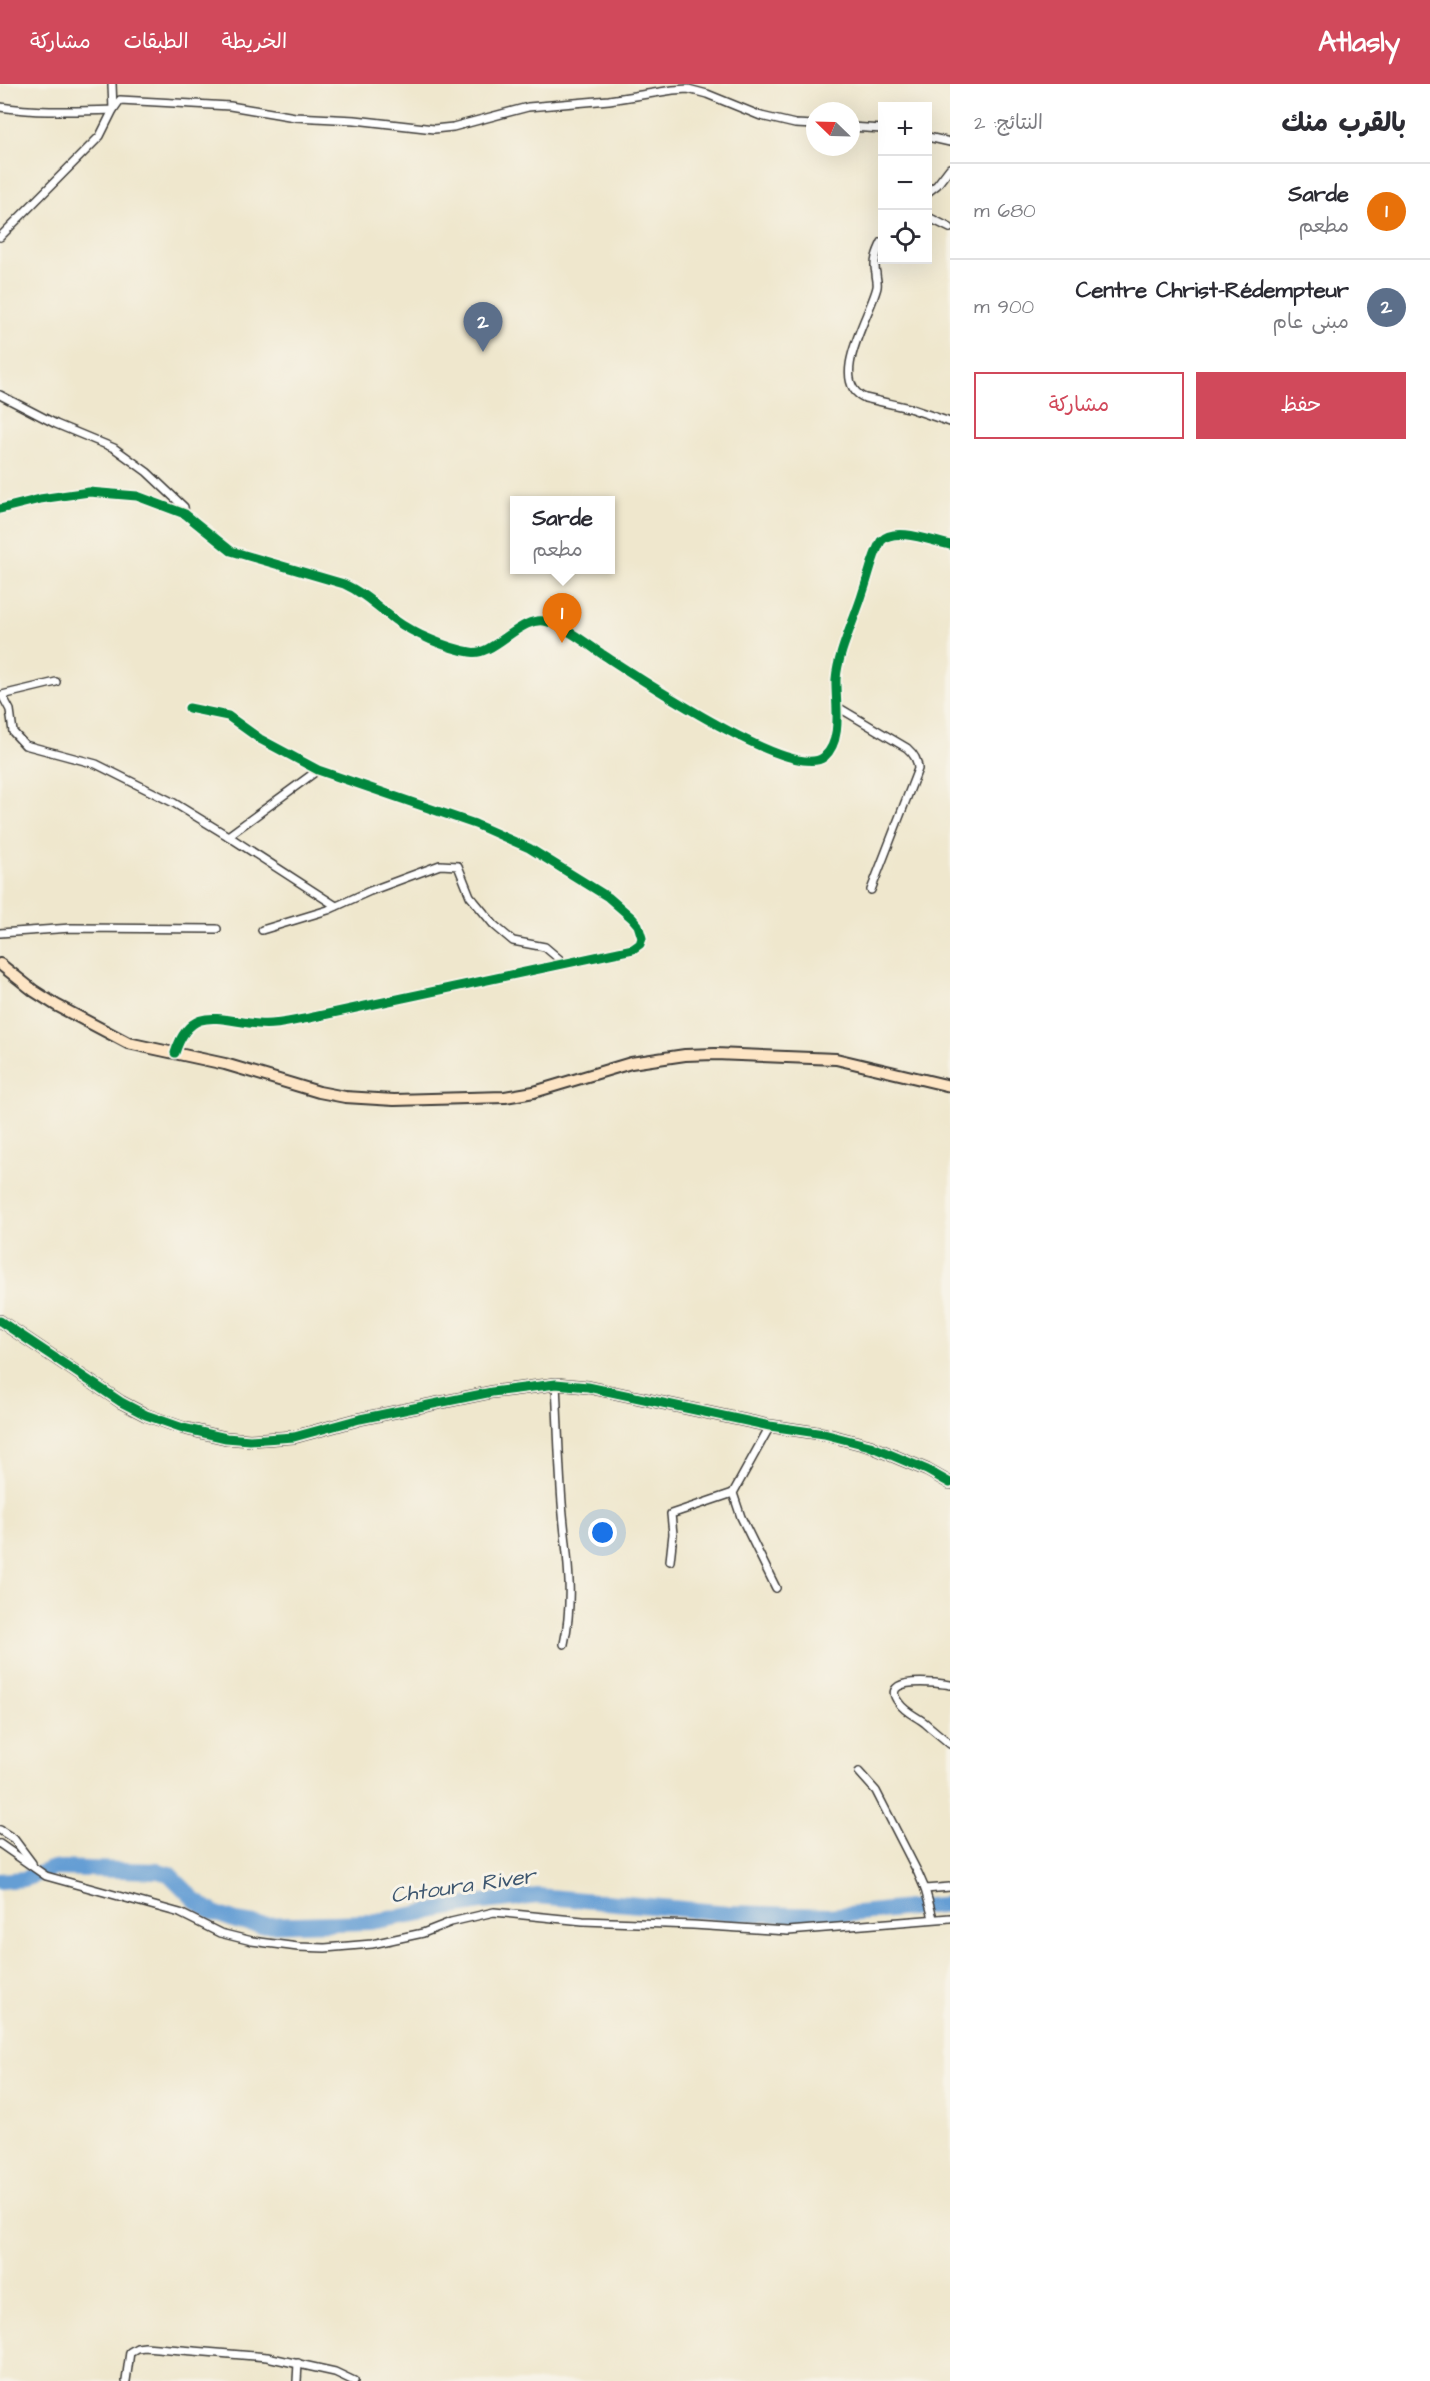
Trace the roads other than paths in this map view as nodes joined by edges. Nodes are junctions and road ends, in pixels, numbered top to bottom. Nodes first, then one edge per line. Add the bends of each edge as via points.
1 (112, 84) edge
2 (0, 106) edge
3 (113, 110) junction
4 (806, 125) edge
5 (860, 128) edge
6 (878, 129) edge
7 (932, 138) edge
8 (950, 142) edge
9 (950, 168) edge
10 (932, 188) edge
11 (932, 219) edge
12 (950, 228) edge
13 (0, 237) edge
14 (878, 252) edge
15 (0, 395) edge
16 (950, 422) edge
17 (0, 509) edge
18 (185, 514) junction
19 (950, 545) edge
20 (56, 682) dead end
21 (836, 706) junction
22 (189, 708) dead end
23 (318, 770) junction
24 (228, 836) junction
25 (871, 890) dead end
26 (336, 906) junction
27 (217, 929) dead end
28 (262, 930) dead end
29 (0, 933) edge
30 (0, 964) edge
31 (565, 964) junction
32 (175, 1053) junction
33 (950, 1086) edge
34 (1, 1321) edge
35 (556, 1384) junction
36 (770, 1426) junction
37 (950, 1483) edge
38 (733, 1493) junction
39 (670, 1561) dead end
40 (776, 1588) dead end
41 (564, 1644) dead end
42 (950, 1685) edge
43 (950, 1744) edge
44 (860, 1772) dead end
45 (0, 1830) edge
46 (0, 1844) edge
47 (35, 1868) junction
48 (950, 1887) edge
49 (925, 1888) junction
50 (932, 1914) junction
51 (950, 1918) edge
52 (298, 2363) junction
53 (126, 2381) edge
54 (297, 2381) edge
55 (354, 2381) edge

1 - 3 street
2 - 3 street via 57,112
3 - 4 street via 120,100 141,100 434,129 528,107 688,89 761,116
3 - 13 street via 100,136
5 - 6 street
7 - 8 street
9 - 10 street
11 - 12 street
14 - 16 street via 878,286 851,362 853,387 865,398
15 - 18 street via 114,448 147,472 184,507
17 - 18 street via 89,492 137,496
18 - 21 street via 231,551 344,584 361,592 409,630 460,650 478,653 524,626 547,622 720,727 792,757 815,760 830,749 836,738
19 - 21 street via 897,533 881,541 836,676
20 - 24 street via 2,695 10,710 13,732 25,745 96,764 174,803
21 - 25 street via 907,748 918,763
22 - 23 street via 228,716 260,739
23 - 24 street
23 - 31 street via 506,836 608,897 638,925 642,938 633,949
24 - 26 street
26 - 28 street
26 - 31 street via 440,865 458,866 470,896 494,925 513,941 545,947
27 - 29 street via 71,928
30 - 32 street via 34,991 117,1039
31 - 32 street via 278,1024 204,1018 187,1029
32 - 33 street via 331,1095 394,1100 505,1097 631,1063 714,1054 836,1059
34 - 35 street via 146,1415 204,1434 250,1440 294,1437 492,1392
35 - 36 street
35 - 41 street via 570,1575 570,1618
36 - 37 street via 870,1446
36 - 38 street
38 - 39 street via 671,1514
38 - 40 street
42 - 43 street via 908,1683 895,1692 903,1707
44 - 49 street via 876,1791
45 - 47 street via 14,1839
46 - 47 street
47 - 50 street via 46,1876 180,1913 220,1933 298,1947 372,1944 494,1912 583,1921 788,1931
48 - 49 street
49 - 50 street
50 - 51 street
52 - 53 street via 267,2357 137,2348 129,2355
52 - 54 street
52 - 55 street

